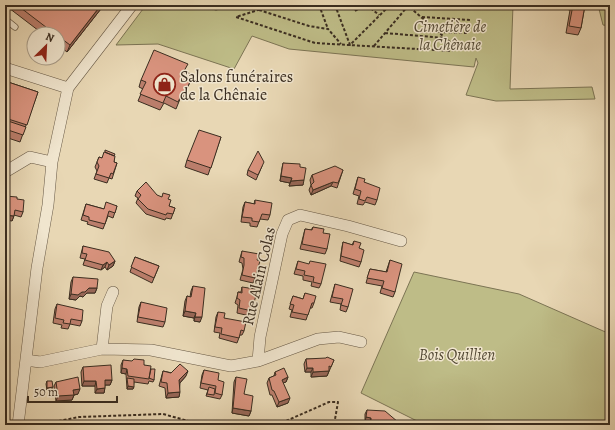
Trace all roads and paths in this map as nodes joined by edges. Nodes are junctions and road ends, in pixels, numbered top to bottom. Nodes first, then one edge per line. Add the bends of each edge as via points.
1 (132, 5) edge
2 (210, 5) edge
3 (217, 5) edge
4 (274, 5) edge
5 (319, 5) edge
6 (335, 5) edge
7 (364, 5) edge
8 (367, 5) edge
9 (390, 5) edge
10 (407, 6) edge
11 (258, 10) junction
12 (355, 11) dead end
13 (380, 15) junction
14 (421, 17) junction
15 (5, 19) edge
16 (471, 20) dead end
17 (15, 27) dead end
18 (328, 29) junction
19 (438, 32) junction
20 (385, 33) junction
21 (467, 34) dead end
22 (446, 38) junction
23 (342, 45) junction
24 (350, 45) junction
25 (373, 47) junction
26 (5, 68) edge
27 (68, 88) junction
28 (52, 162) junction
29 (5, 172) edge
30 (401, 241) dead end
31 (113, 292) dead end
32 (361, 342) dead end
33 (102, 349) junction
34 (26, 360) junction
35 (258, 360) junction
36 (18, 425) edge
37 (39, 425) edge
38 (203, 425) edge
39 (276, 425) edge
40 (334, 425) edge

1 - 27 street
2 - 3 lane
4 - 11 path
5 - 18 path
6 - 24 path
7 - 12 path
8 - 13 path
9 - 13 path
10 - 14 path
10 - 20 path
11 - 18 path via 309,26
11 - 23 path via 236,17 315,43
13 - 24 path
14 - 16 path
14 - 19 path
15 - 17 lane
18 - 23 path
19 - 21 path
19 - 22 path
20 - 22 path
20 - 25 path
22 - 25 path via 457,48 451,51
23 - 24 path
24 - 25 path
26 - 27 street
27 - 28 street
28 - 29 street via 30,156
28 - 34 street
30 - 35 street, Rue Alain Colas via 300,215 288,220 278,249
31 - 33 street via 107,306
32 - 35 street via 339,337 318,339
33 - 34 street via 40,362
33 - 35 street via 151,350 231,366
34 - 36 street
37 - 38 path via 79,417 163,414
39 - 40 path via 329,402 338,402

